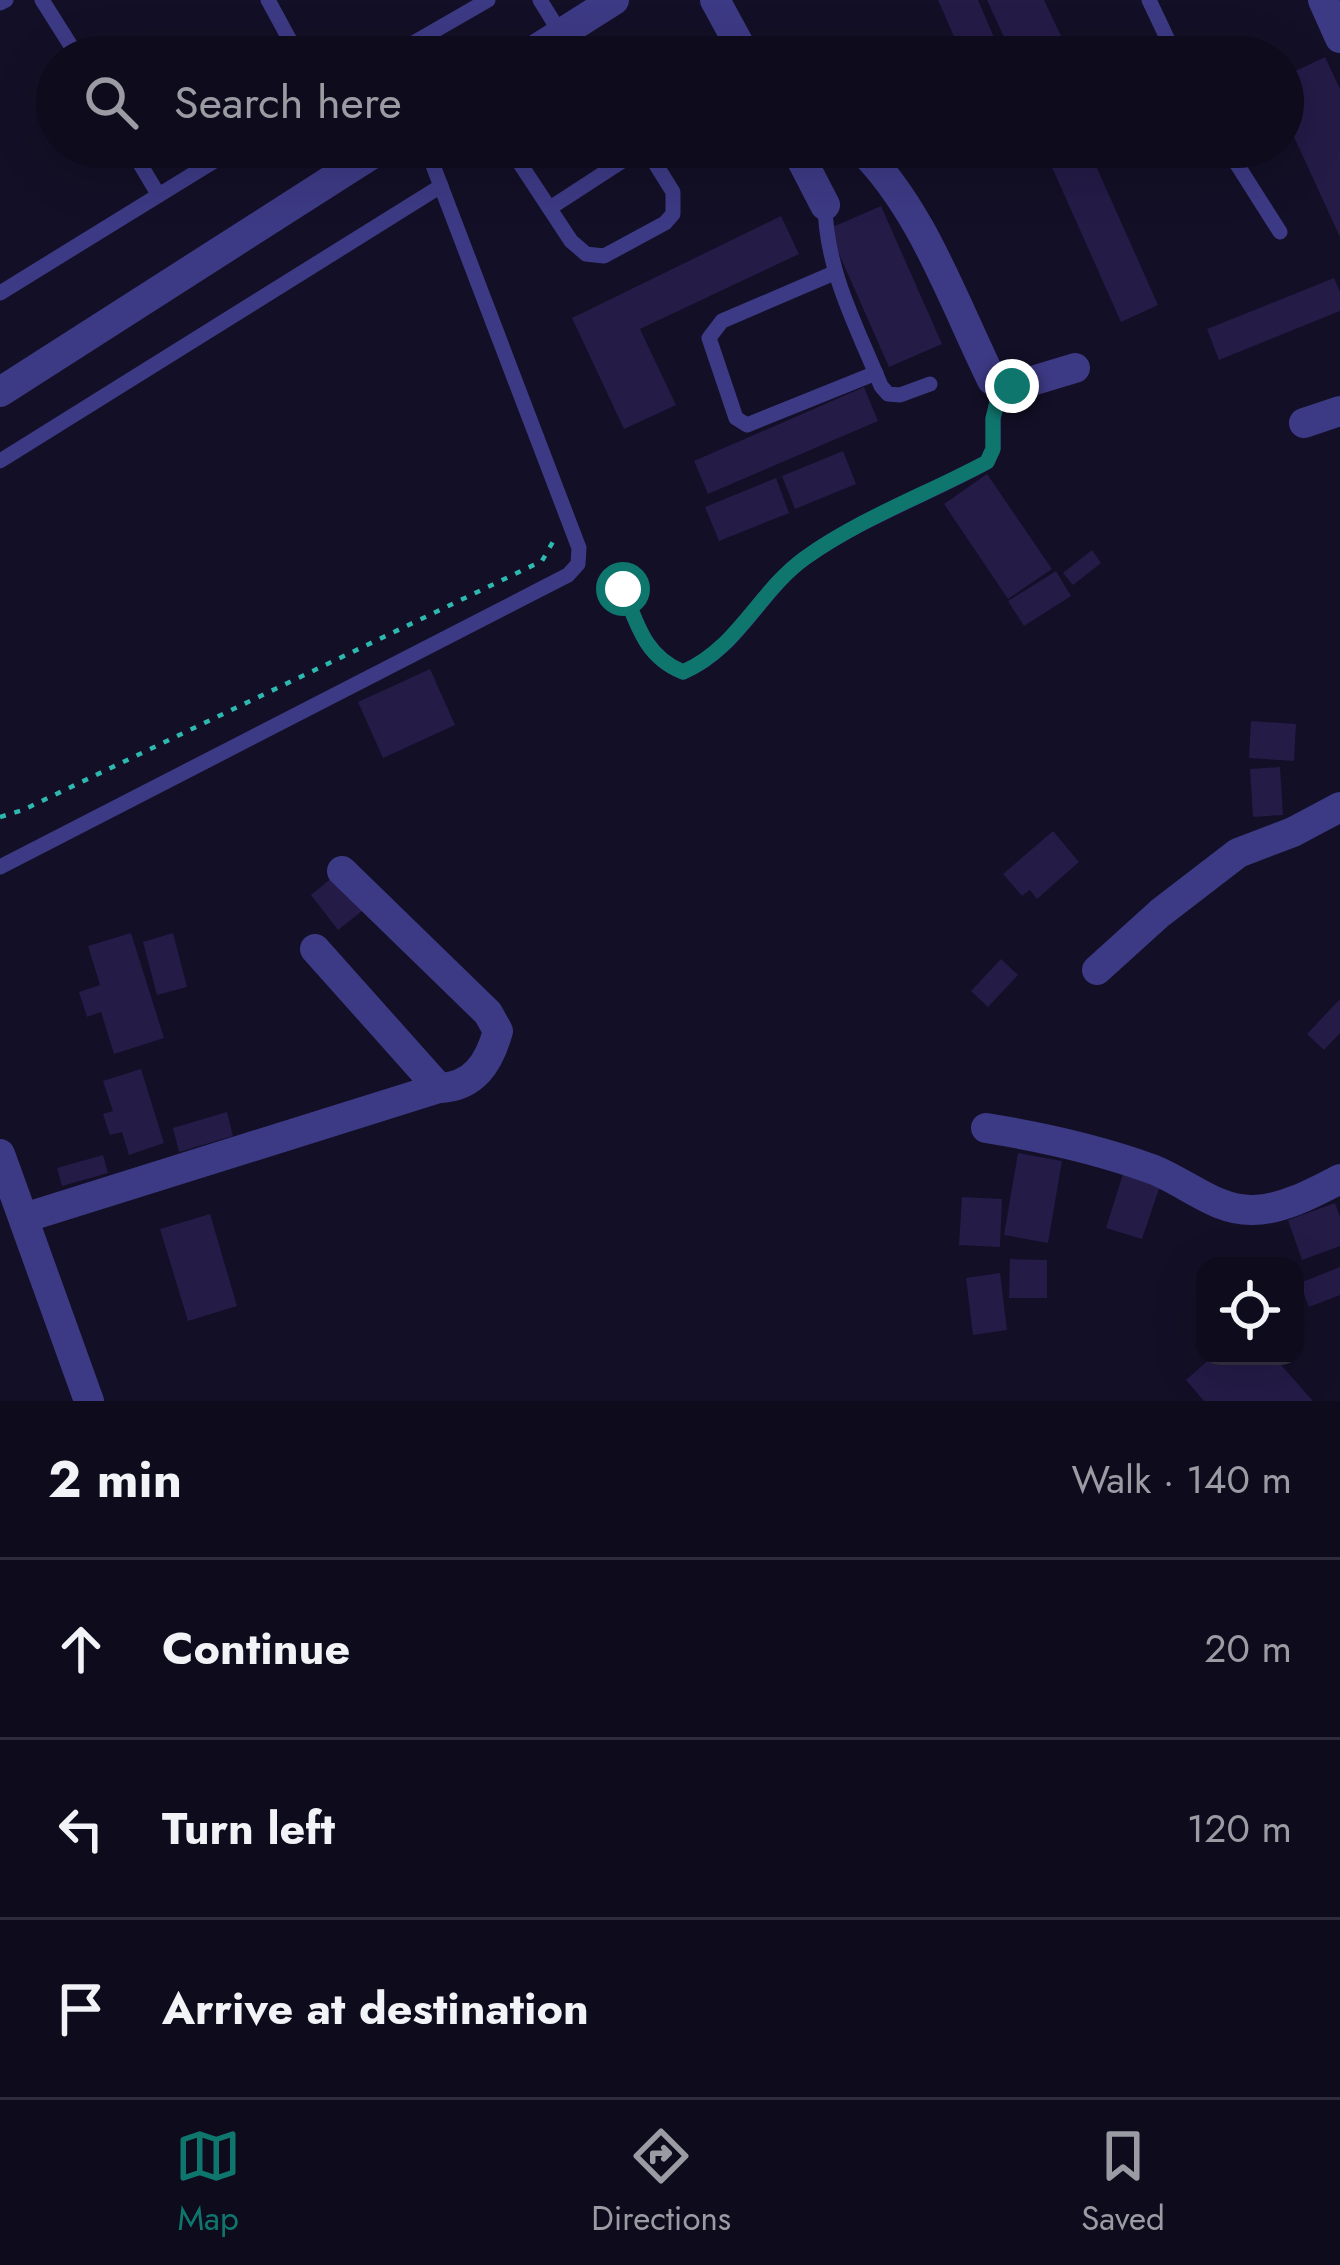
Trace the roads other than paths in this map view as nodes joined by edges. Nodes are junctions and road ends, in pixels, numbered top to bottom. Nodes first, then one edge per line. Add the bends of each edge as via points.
1 (42, 0) edge
2 (268, 0) edge
3 (488, 0) edge
4 (540, 0) edge
5 (614, 0) edge
6 (715, 0) edge
7 (1149, 0) edge
8 (1323, 0) edge
9 (561, 34) junction
10 (65, 36) edge
11 (287, 36) edge
12 (425, 36) edge
13 (558, 36) edge
14 (735, 36) edge
15 (1166, 36) edge
16 (1340, 38) edge
17 (143, 168) edge
18 (202, 168) edge
19 (350, 168) edge
20 (434, 168) edge
21 (528, 168) edge
22 (612, 168) edge
23 (658, 168) edge
24 (805, 168) edge
25 (879, 168) edge
26 (1239, 168) edge
27 (441, 186) junction
28 (158, 194) junction
29 (825, 206) joint
30 (550, 208) junction
31 (1280, 232) dead end
32 (834, 273) junction
33 (0, 293) edge
34 (1075, 368) dead end
35 (876, 373) junction
36 (930, 384) dead end
37 (1001, 386) junction
38 (0, 392) edge
39 (1340, 411) edge
40 (1304, 423) dead end
41 (0, 461) edge
42 (623, 589) dead end
43 (1340, 807) edge
44 (0, 867) edge
45 (342, 871) dead end
46 (314, 949) dead end
47 (1096, 970) dead end
48 (439, 1088) junction
49 (986, 1128) dead end
50 (0, 1154) edge
51 (1339, 1184) edge
52 (24, 1218) junction
53 (89, 1401) edge

1 - 10 lane
2 - 11 lane
3 - 12 lane
4 - 9 lane
5 - 9 street
6 - 14 street
7 - 15 lane
8 - 16 street
9 - 13 street
17 - 28 lane
18 - 28 lane
19 - 38 street
20 - 27 lane
21 - 30 lane
22 - 30 lane
23 - 30 lane via 673,192 673,214 604,256 571,241
24 - 29 street
25 - 37 street
26 - 31 lane
27 - 41 lane
27 - 44 lane via 579,548 578,563
28 - 33 lane
29 - 32 lane
32 - 35 lane
32 - 35 lane via 722,321 709,338 736,418 747,425
34 - 37 street
35 - 36 lane via 888,394
37 - 42 lane via 987,462 800,561 701,664 683,672 656,656
39 - 40 street
43 - 47 street via 1238,853
45 - 48 street via 498,1031 468,1082
46 - 48 street
48 - 52 street
49 - 51 street via 1154,1170 1212,1201 1252,1210
50 - 52 street
52 - 53 street

